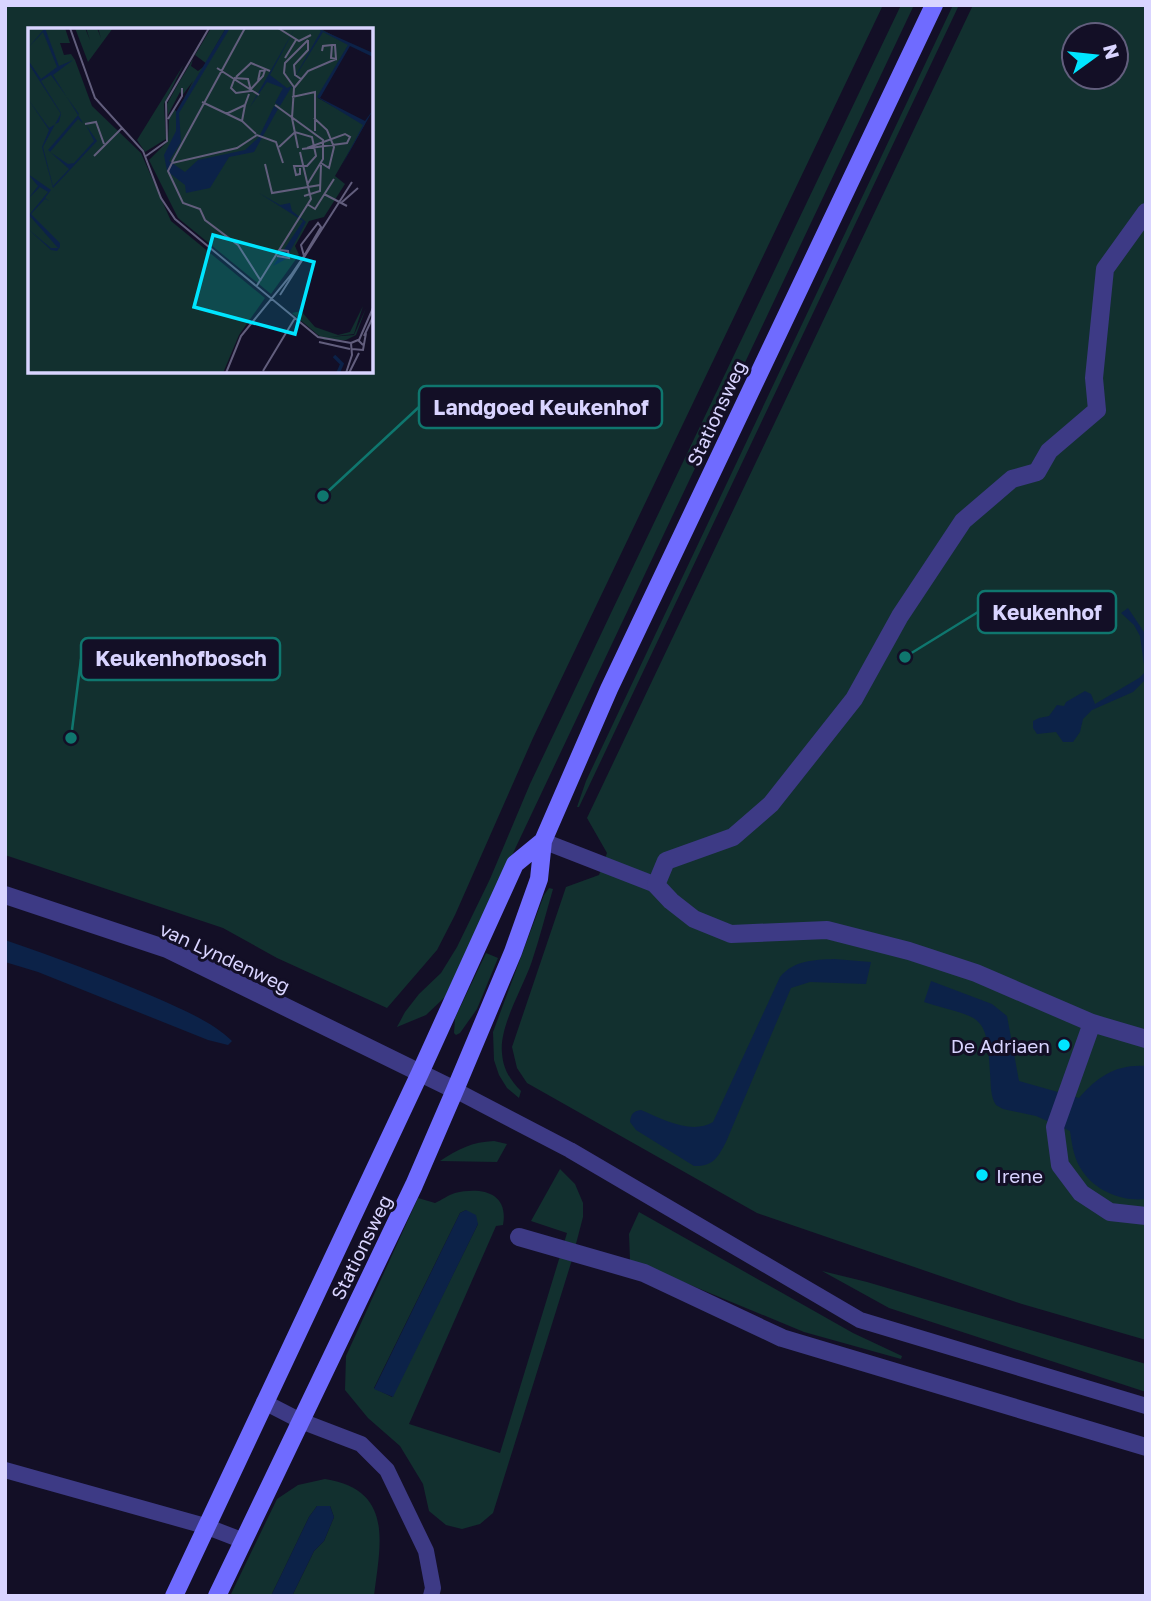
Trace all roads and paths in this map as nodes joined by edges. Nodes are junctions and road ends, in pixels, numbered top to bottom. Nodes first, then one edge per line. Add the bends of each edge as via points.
1 (933, 5) edge
2 (1146, 212) edge
3 (542, 841) junction
4 (656, 885) junction
5 (5, 895) edge
6 (1092, 1023) junction
7 (1146, 1039) edge
8 (420, 1073) junction
9 (456, 1090) junction
10 (1146, 1216) edge
11 (519, 1237) dead end
12 (264, 1402) junction
13 (1146, 1406) edge
14 (301, 1421) junction
15 (1146, 1447) edge
16 (5, 1470) edge
17 (205, 1526) junction
18 (244, 1541) junction
19 (174, 1596) edge
20 (217, 1596) edge
21 (431, 1596) edge

1 - 3 main road, Stationsweg via 609,689
2 - 4 street via 1105,269 1094,378 1097,411 1049,451 1037,472 1012,479 963,521 900,616 854,699 771,804 733,837 666,861
3 - 4 lane
3 - 8 main road, Stationsweg via 515,864
3 - 9 main road, Stationsweg via 535,891
4 - 6 street via 694,919 731,934 827,930 976,973
5 - 8 street, van Lyndenweg via 167,950
6 - 7 street
6 - 10 street via 1055,1127 1060,1165 1080,1193 1110,1212
8 - 9 street
8 - 12 main road, Stationsweg
9 - 13 lane via 558,1143 860,1320
9 - 14 main road, Stationsweg
11 - 15 street via 644,1273 782,1338
12 - 14 lane
12 - 17 main road, Stationsweg
14 - 18 main road, Stationsweg
14 - 21 lane via 361,1444 387,1470 426,1551
16 - 17 lane
17 - 18 lane
17 - 19 main road, Stationsweg
18 - 20 main road, Stationsweg

